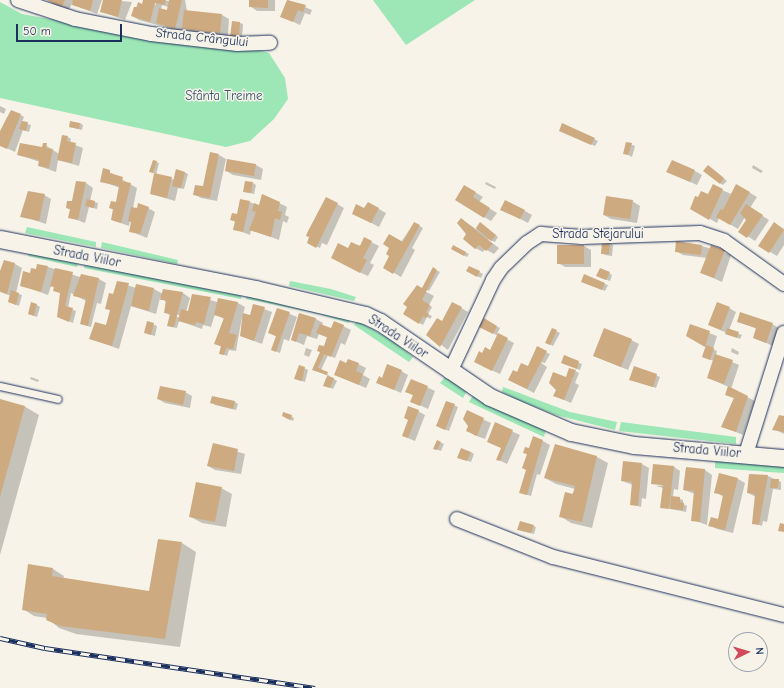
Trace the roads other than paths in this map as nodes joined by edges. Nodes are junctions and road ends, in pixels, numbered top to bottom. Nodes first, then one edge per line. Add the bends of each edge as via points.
1 (18, 0) edge
2 (270, 43) dead end
3 (0, 239) edge
4 (784, 284) edge
5 (784, 333) edge
6 (450, 372) junction
7 (0, 386) edge
8 (58, 399) dead end
9 (746, 454) junction
10 (784, 458) edge
11 (457, 519) dead end
12 (784, 615) edge

1 - 2 street, Strada Crângului via 75,19 151,34 237,44
3 - 6 street, Strada Viilor via 352,311 380,322
4 - 6 street, Strada Stejarului via 724,240 700,233 582,237 541,234 527,243 501,268 493,280
5 - 9 street
6 - 9 street, Strada Viilor via 490,397 571,432 634,445
7 - 8 lane
9 - 10 street, Strada Viilor
11 - 12 street via 553,557

